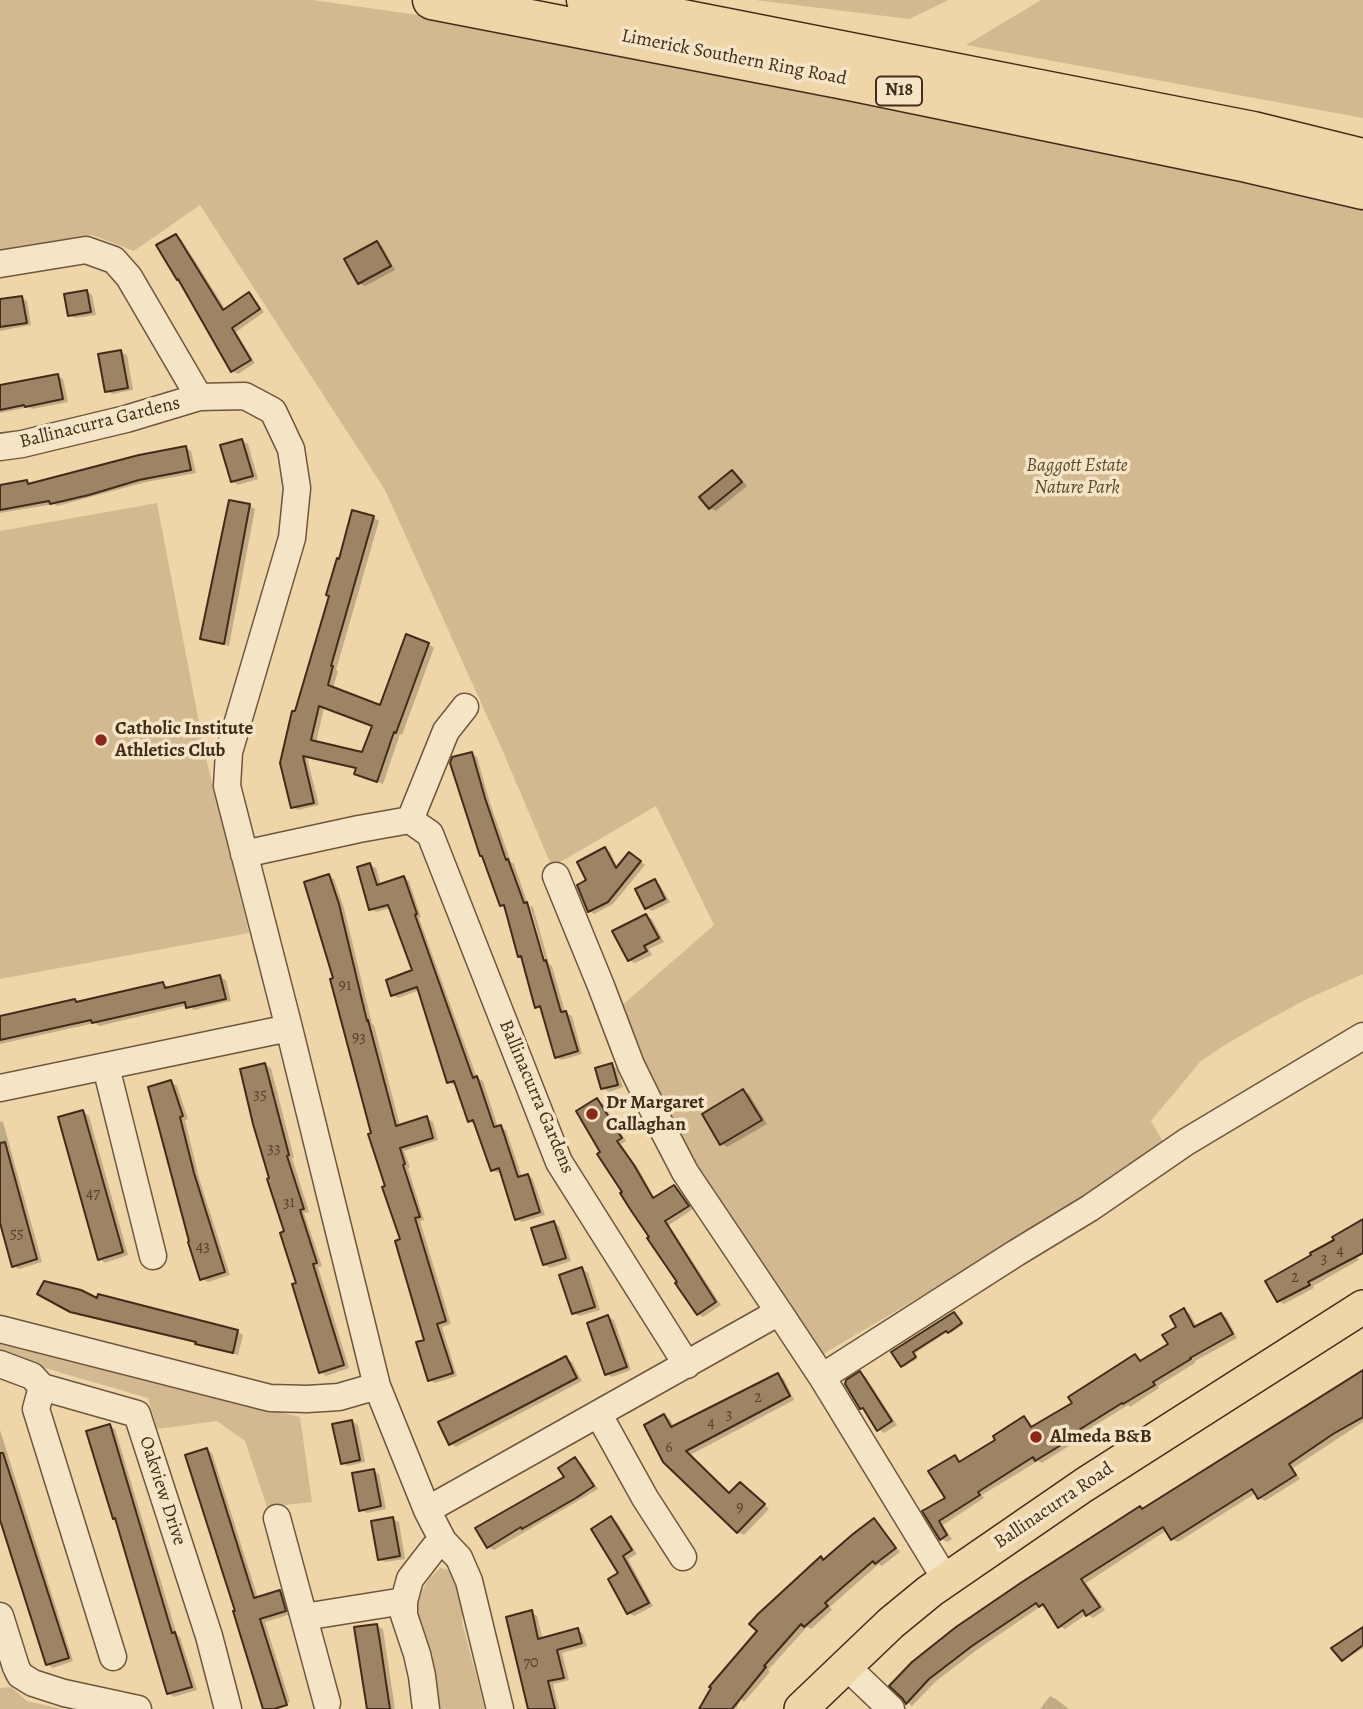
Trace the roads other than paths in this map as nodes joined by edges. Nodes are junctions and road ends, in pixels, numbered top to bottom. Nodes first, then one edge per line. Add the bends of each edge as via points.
1 (432, 0) edge
2 (586, 0) edge
3 (1363, 158) edge
4 (1363, 190) edge
5 (0, 264) edge
6 (199, 397) junction
7 (0, 447) edge
8 (464, 707) dead end
9 (410, 820) junction
10 (244, 854) junction
11 (556, 876) dead end
12 (289, 1028) junction
13 (1363, 1036) edge
14 (106, 1067) junction
15 (0, 1088) edge
16 (153, 1256) dead end
17 (1363, 1307) edge
18 (779, 1312) junction
19 (0, 1329) edge
20 (0, 1364) edge
21 (687, 1365) junction
22 (822, 1377) junction
23 (377, 1386) junction
24 (42, 1387) junction
25 (599, 1415) junction
26 (427, 1510) junction
27 (277, 1518) dead end
28 (443, 1541) junction
29 (683, 1558) dead end
30 (946, 1580) junction
31 (404, 1601) junction
32 (0, 1616) edge
33 (304, 1617) junction
34 (113, 1657) dead end
35 (846, 1666) junction
36 (327, 1703) dead end
37 (138, 1709) edge
38 (228, 1709) edge
39 (426, 1709) edge
40 (500, 1709) edge
41 (801, 1709) edge
42 (891, 1709) edge

1 - 4 highway, Limerick Southern Ring Road / N18 via 850,80
2 - 3 highway, Limerick Southern Ring Road / N18 via 1252,131
5 - 6 street, Ballinacurra Gardens via 86,250 114,260
6 - 7 street, Ballinacurra Gardens via 126,419
6 - 10 street, Ballinacurra Gardens via 246,396 273,411 291,449 297,488 292,538 229,752 227,786
8 - 9 street via 446,731
9 - 10 street
9 - 21 street, Ballinacurra Gardens via 430,834 559,1162
10 - 12 street, Ballinacurra Gardens
11 - 18 street via 657,1120 685,1172
12 - 14 street
12 - 23 street, Ballinacurra Gardens
13 - 22 street via 1186,1142
14 - 15 street
14 - 16 street
17 - 30 main road, Ballinacurra Road via 1084,1485
18 - 21 street
18 - 22 street
19 - 23 street via 270,1398 339,1397
20 - 24 street, Oakview Drive via 32,1376
21 - 25 street
22 - 30 street
23 - 26 street, Ballinacurra Gardens
24 - 34 street via 36,1409
24 - 38 street, Oakview Drive via 137,1414
25 - 26 street
25 - 29 street
26 - 28 street, Ballinacurra Gardens
27 - 33 street
28 - 31 street via 410,1579
28 - 40 street via 459,1558 469,1581
30 - 35 main road, Ballinacurra Road
31 - 33 street
31 - 39 street
32 - 37 street via 16,1667 33,1684
33 - 36 street
35 - 41 main road, Ballinacurra Road
35 - 42 street

